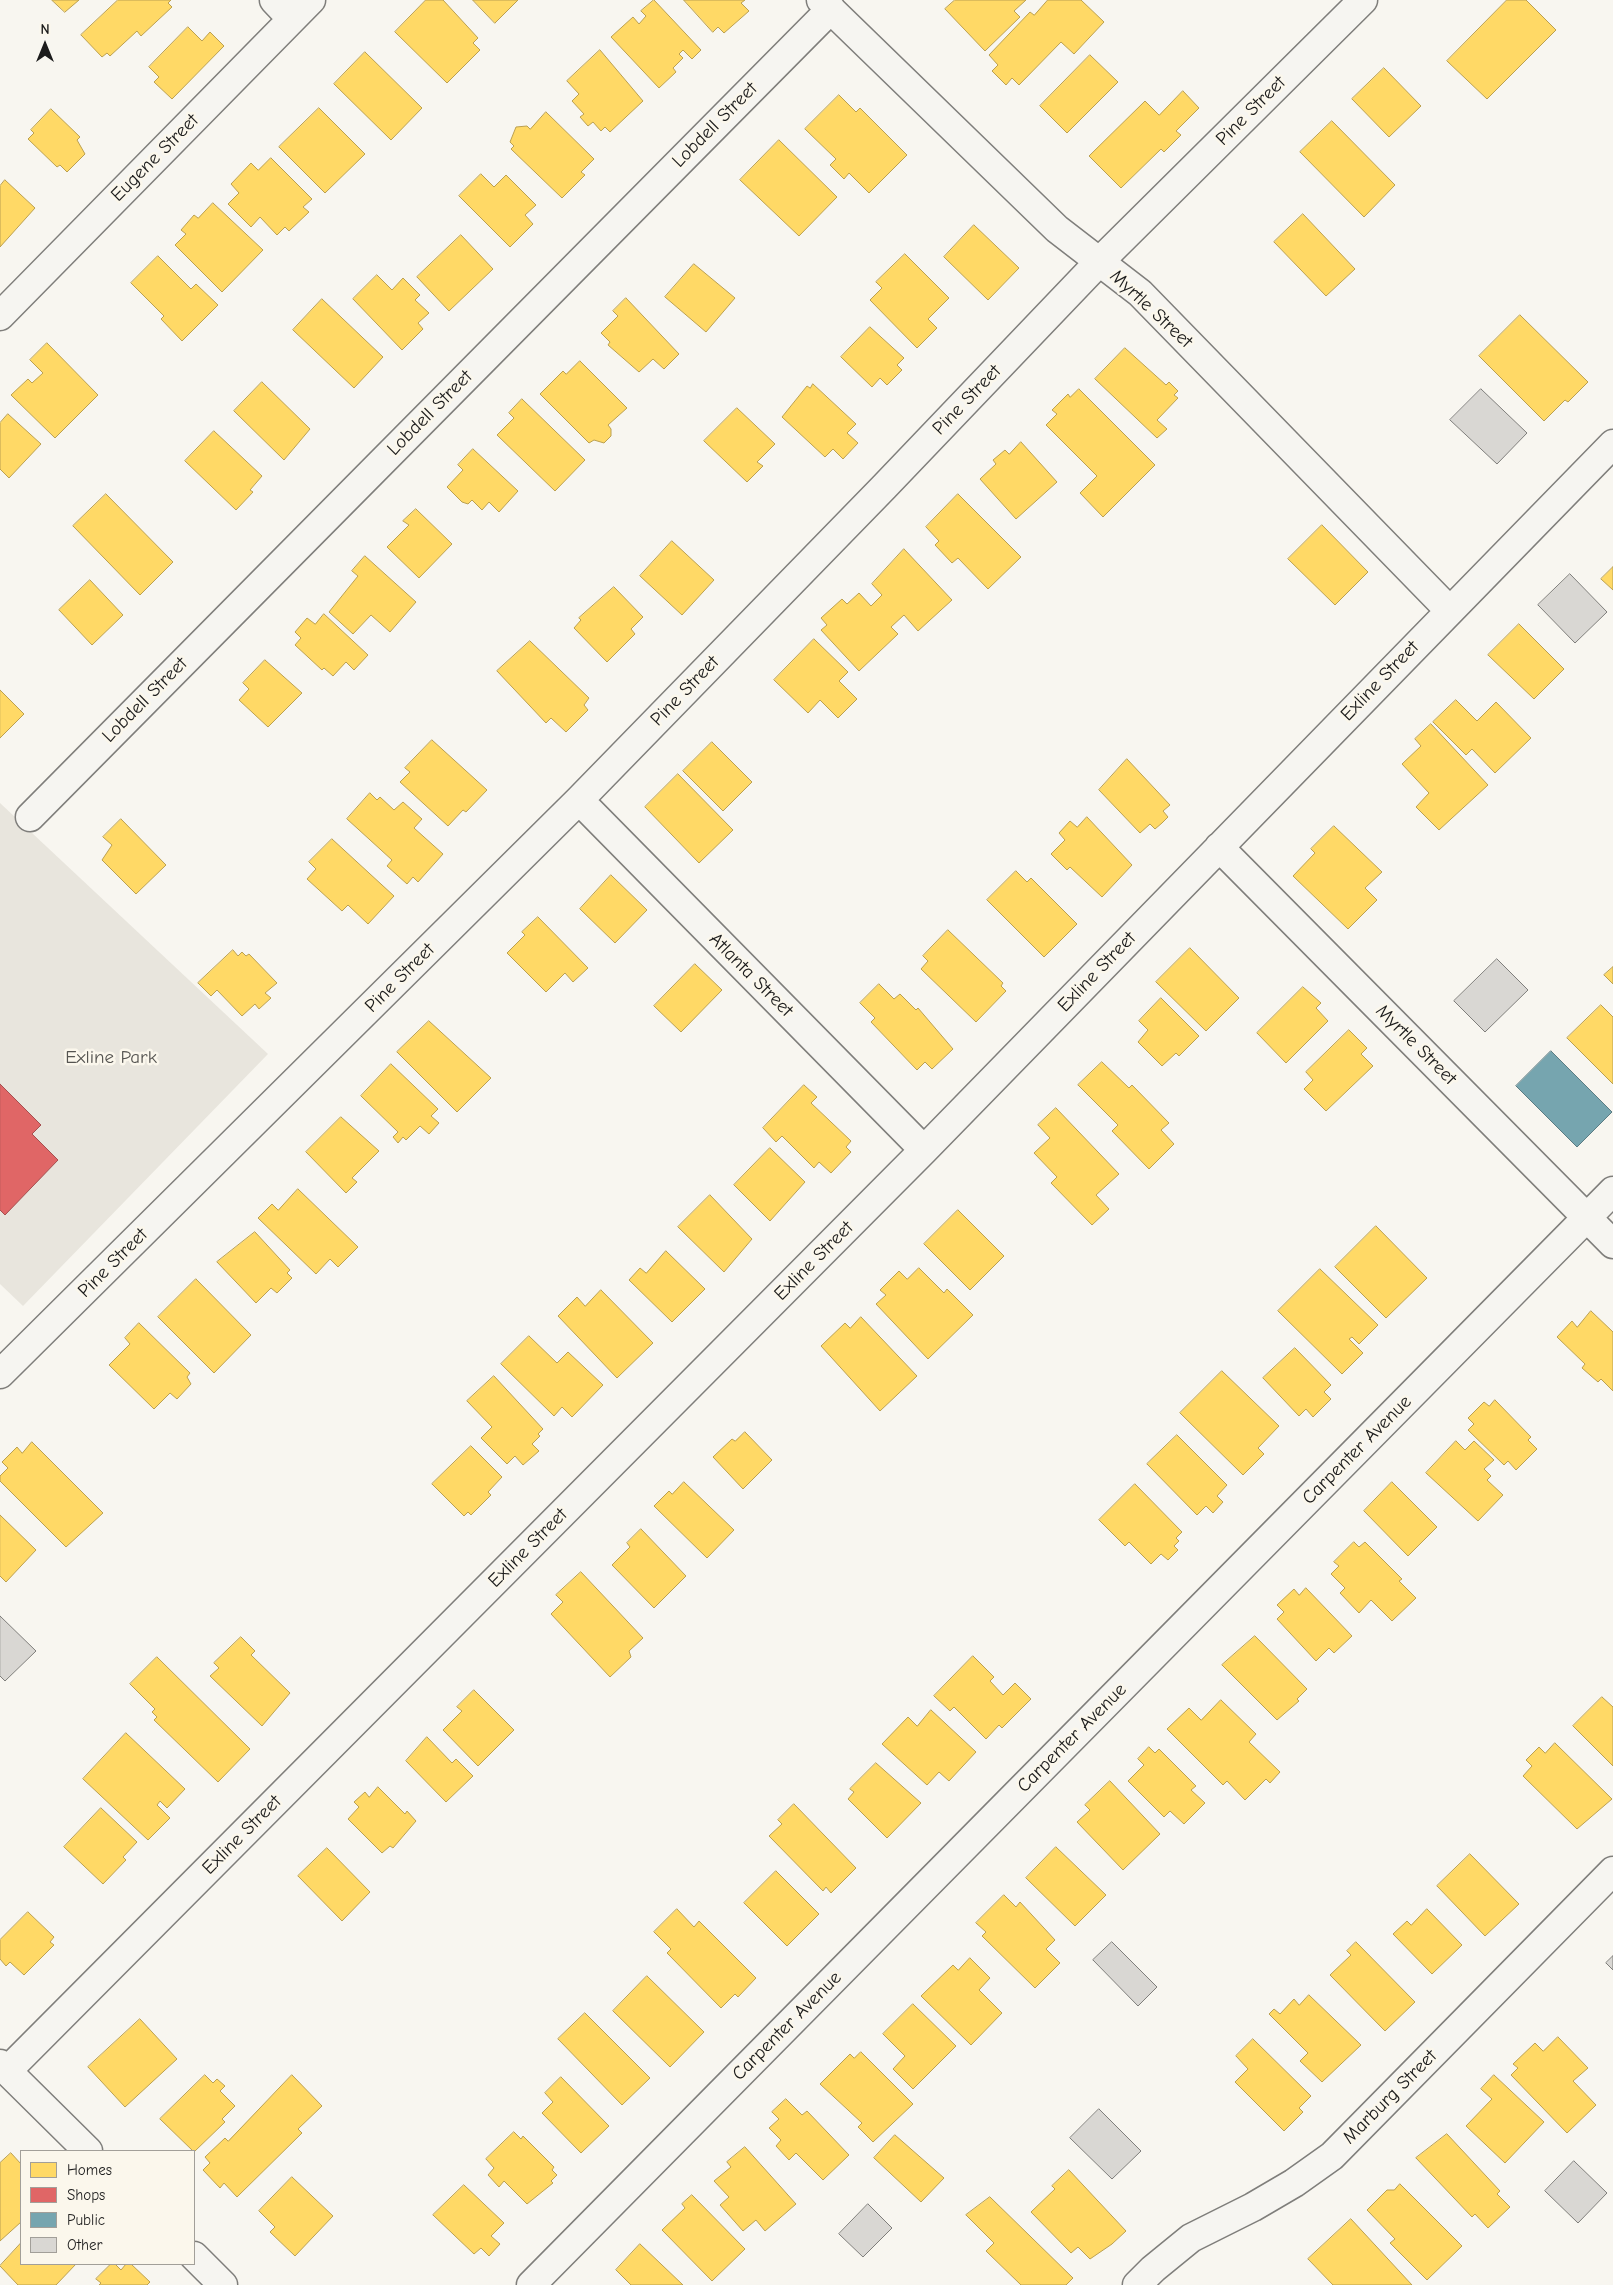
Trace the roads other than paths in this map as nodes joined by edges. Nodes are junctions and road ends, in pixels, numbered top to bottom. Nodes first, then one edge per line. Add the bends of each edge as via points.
1 (1363, 0) edge
2 (826, 5) edge
3 (292, 6) edge
4 (1099, 262) junction
5 (0, 316) edge
6 (1613, 444) edge
7 (1448, 610) junction
8 (579, 800) junction
9 (30, 816) dead end
10 (1219, 847) junction
11 (924, 1150) junction
12 (1613, 1191) edge
13 (1587, 1217) junction
14 (1613, 1244) edge
15 (0, 1374) edge
16 (1613, 1871) edge
17 (4, 2068) edge
18 (87, 2150) edge
19 (195, 2257) edge
20 (223, 2285) edge
21 (531, 2285) edge
22 (1137, 2285) edge

1 - 4 street, Pine Street
2 - 4 street, Myrtle Street via 1058,229
2 - 9 street, Lobdell Street
3 - 5 street, Eugene Street
4 - 7 street, Myrtle Street via 1140,293
4 - 8 street, Pine Street
6 - 7 street, Exline Street
7 - 10 street, Exline Street
8 - 11 street, Atlanta Street
8 - 15 street, Pine Street
10 - 11 street, Exline Street
10 - 13 street, Myrtle Street
11 - 17 street, Exline Street
12 - 13 street, Carpenter Avenue
13 - 14 street, Myrtle Street
13 - 21 street, Carpenter Avenue
16 - 22 street, Marburg Street via 1332,2156 1294,2184 1191,2238
17 - 18 street
19 - 20 street

